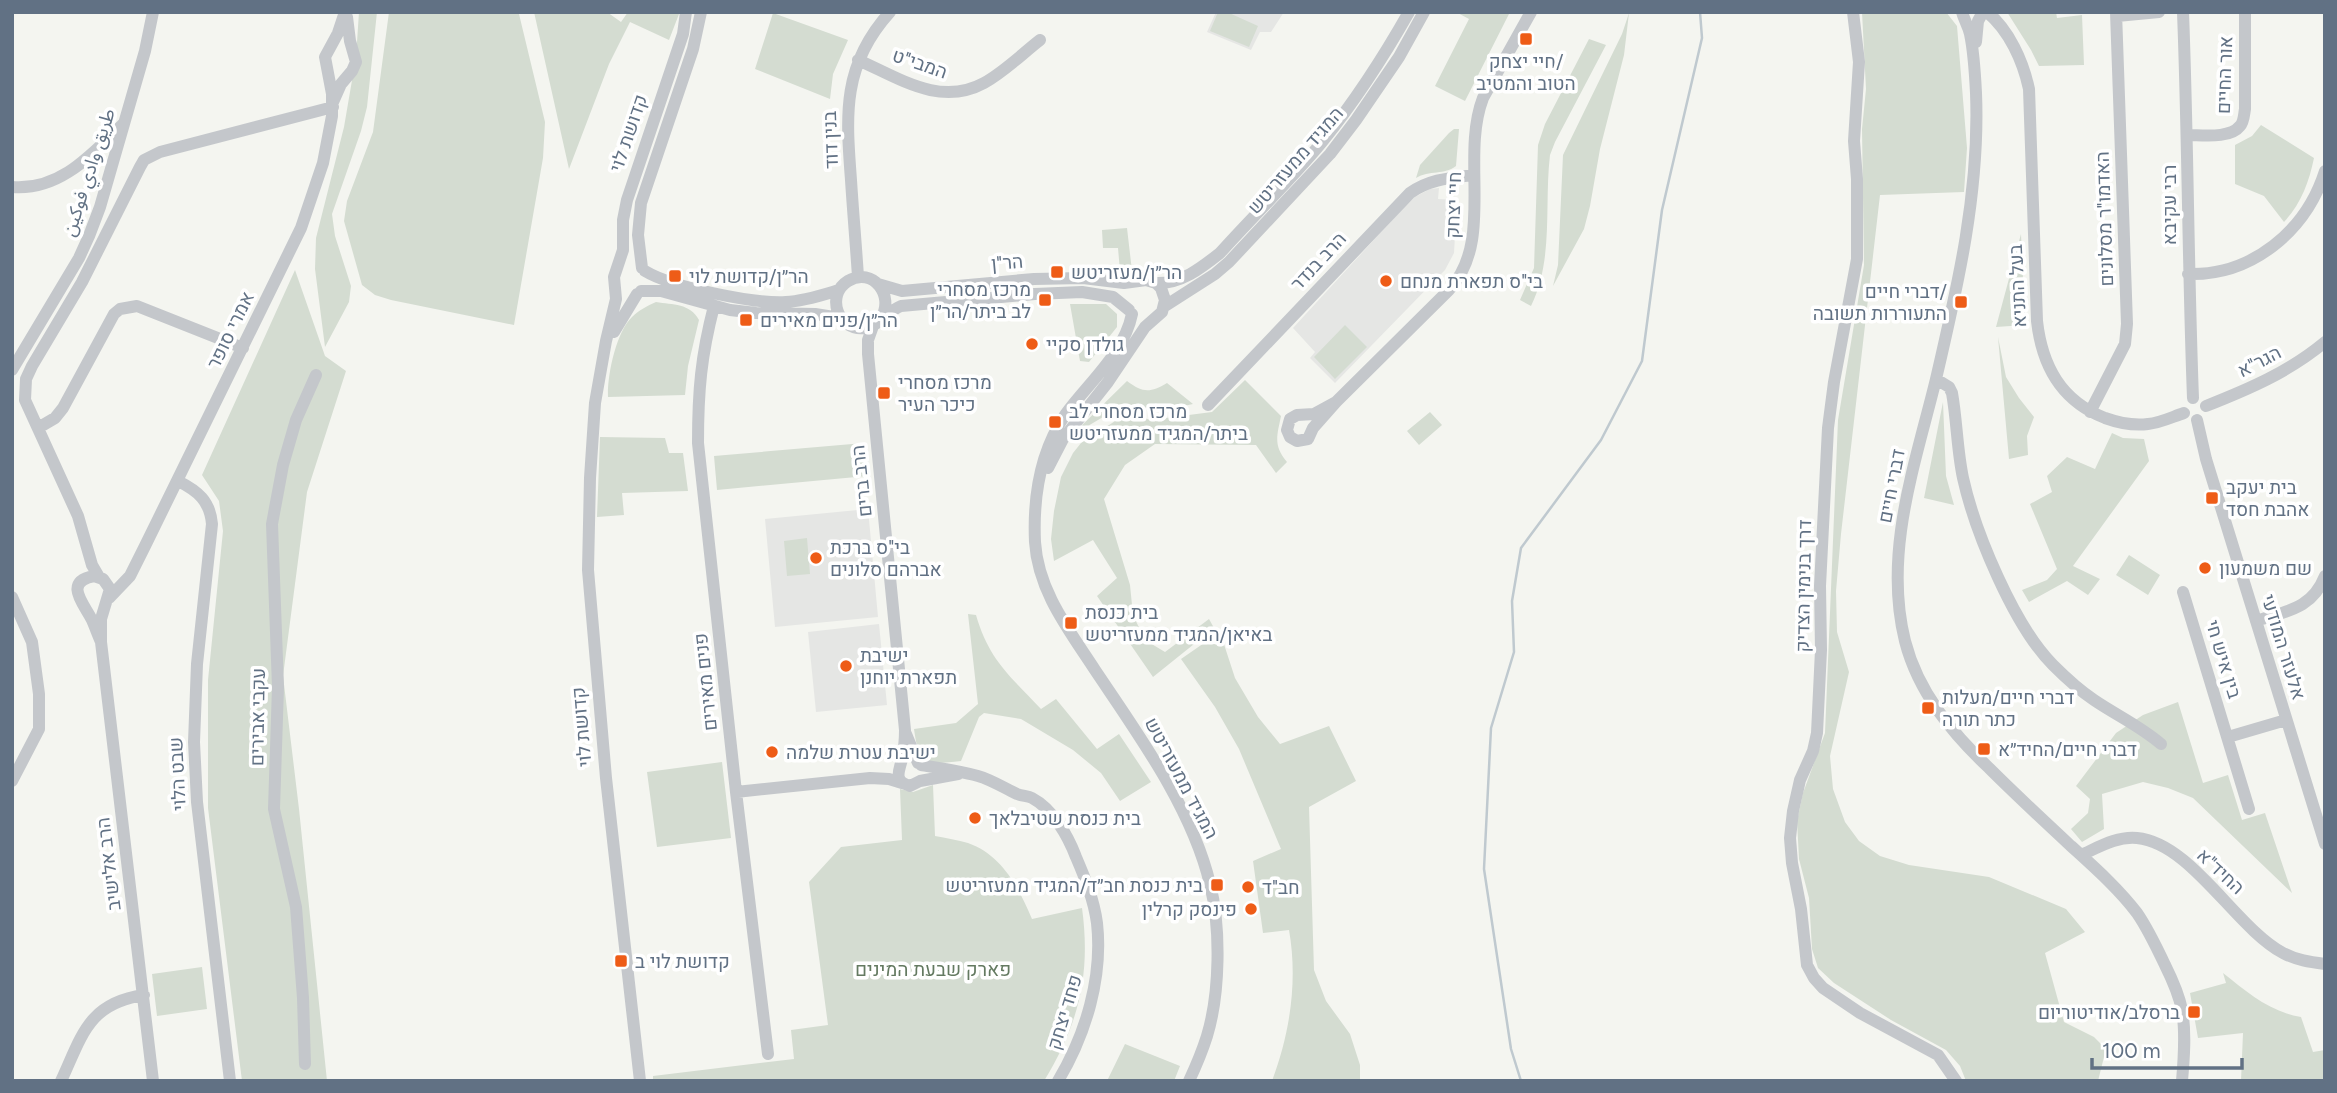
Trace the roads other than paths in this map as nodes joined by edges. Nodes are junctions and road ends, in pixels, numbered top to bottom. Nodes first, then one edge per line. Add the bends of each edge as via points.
1 (153, 12) edge
2 (346, 12) edge
3 (686, 12) edge
4 (701, 12) edge
5 (890, 12) edge
6 (1409, 12) edge
7 (1424, 12) edge
8 (1531, 12) edge
9 (1853, 12) edge
10 (2160, 12) edge
11 (2183, 12) edge
12 (2245, 12) edge
13 (2117, 14) edge
14 (1972, 16) edge
15 (1040, 40) dead end
16 (331, 48) junction
17 (354, 52) junction
18 (858, 60) junction
19 (326, 68) junction
20 (348, 75) junction
21 (333, 105) junction
22 (124, 123) junction
23 (2188, 135) junction
24 (2325, 171) edge
25 (1474, 175) junction
26 (12, 187) edge
27 (618, 268) junction
28 (643, 269) junction
29 (2188, 274) junction
30 (858, 277) junction
31 (1140, 281) junction
32 (1156, 283) junction
33 (878, 284) junction
34 (616, 287) junction
35 (839, 290) junction
36 (639, 292) junction
37 (714, 306) junction
38 (1161, 311) junction
39 (1130, 312) junction
40 (840, 317) junction
41 (877, 322) junction
42 (855, 328) junction
43 (2325, 342) edge
44 (243, 348) junction
45 (868, 354) junction
46 (600, 368) junction
47 (12, 370) edge
48 (316, 375) dead end
49 (1936, 379) junction
50 (2193, 398) junction
51 (1336, 402) junction
52 (1209, 405) dead end
53 (2206, 406) junction
54 (2090, 412) junction
55 (2184, 413) junction
56 (1305, 416) junction
57 (2197, 420) junction
58 (38, 428) junction
59 (1313, 428) junction
60 (178, 481) junction
61 (1035, 513) junction
62 (87, 547) junction
63 (135, 565) junction
64 (2325, 576) edge
65 (101, 578) junction
66 (82, 581) junction
67 (2183, 592) dead end
68 (12, 597) edge
69 (108, 601) junction
70 (83, 605) junction
71 (2256, 621) junction
72 (100, 642) junction
73 (2287, 720) junction
74 (905, 730) junction
75 (2228, 737) junction
76 (2161, 744) dead end
77 (919, 764) junction
78 (900, 765) junction
79 (958, 774) junction
80 (870, 778) junction
81 (12, 781) edge
82 (920, 781) junction
83 (902, 783) junction
84 (736, 792) junction
85 (2249, 809) dead end
86 (2324, 840) edge
87 (2081, 855) junction
88 (2325, 964) edge
89 (144, 995) junction
90 (768, 1054) dead end
91 (305, 1064) dead end
92 (61, 1081) edge
93 (153, 1081) edge
94 (230, 1081) edge
95 (640, 1081) edge
96 (1058, 1081) edge
97 (1189, 1081) edge
98 (1956, 1081) edge
99 (2182, 1081) edge

1 - 22 street, طريق وادي فوکين
2 - 16 street
2 - 17 street
3 - 27 street, קדושת לוי via 683,34 627,200
4 - 28 street, קדושת לוי via 641,203 638,234
5 - 18 street, בנין דוד
6 - 32 street, המגיד ממעזריטש via 1339,120 1220,253 1175,282
7 - 38 street, המגיד ממעזריטש via 1376,92 1330,153 1229,262
8 - 25 street, חיי יצחק via 1478,112
9 - 98 street, דרך בנימין הצדיק via 1859,62 1854,141 1857,259 1828,428 1817,733 1793,811 1792,863 1807,965 1814,978 1860,1013 1938,1055
10 - 13 street
11 - 23 street, רבי עקיבא
12 - 23 street, אור החיים via 2243,122 2231,132
13 - 54 street, האדמו"ר מסלונים via 2127,324 2125,344
14 - 49 street, דברי חיים via 1977,119 1972,202
14 - 54 street, בעל התניא via 1993,27 2021,61 2029,89 2039,339 2062,389
15 - 18 street, המבי"ט via 987,82 960,92 934,92
16 - 17 street via 345,46
16 - 19 street via 325,57
17 - 20 street via 355,67
18 - 30 street, בנין דוד via 849,92 847,125
19 - 20 street via 338,77
19 - 21 street
20 - 21 street
21 - 44 street, אמרי סופר via 323,163 301,228
21 - 58 street via 145,160 26,379 25,400
22 - 26 street via 63,177
22 - 47 street, طريق وادي فوکين via 84,247
23 - 29 street, רבי עקיבא
24 - 29 street via 2299,223 2269,250 2235,267
25 - 51 street, חיי יצחק via 1470,253 1460,276
25 - 52 street, הרב בנדר via 1437,179 1410,193
27 - 28 street via 627,262
27 - 34 street
28 - 35 street via 664,279 757,301 796,301
28 - 36 street via 646,279
29 - 50 street, רבי עקיבא
30 - 33 street
30 - 35 street
31 - 32 street
31 - 33 street, הר"ן via 1070,277 902,291
31 - 39 street via 1128,293
32 - 38 street via 1164,293
33 - 41 street via 887,303
34 - 36 street via 623,294
34 - 46 street, קדושת לוי
35 - 40 street via 835,304
36 - 37 street via 661,292
36 - 46 street, קדושת לוי via 612,336
37 - 40 street
37 - 84 street, פנים מאירים via 702,358 698,443
38 - 39 street via 1147,320
38 - 61 street, המגיד ממעזריטש via 1062,439 1045,475
39 - 41 street, הר"ן via 1112,297 1070,292 901,306
39 - 61 street, המגיד ממעזריטש via 1127,332 1053,434 1040,472
40 - 42 street
41 - 42 street
41 - 45 street, הרב ברים via 868,340
42 - 45 street, הרב ברים
43 - 53 street, הגר"א via 2264,382
44 - 58 street via 137,306 120,309 60,413
44 - 60 street, אמרי סופר
45 - 74 street, הרב ברים
46 - 95 street, קדושת לוי via 589,499 590,615
48 - 91 street, עקבי אבירים via 282,465 272,524 278,687 274,809 296,907
49 - 76 street via 1952,393 1963,479 1973,511 2028,634 2053,665 2091,698
49 - 87 street, דברי חיים via 1908,486 1899,552 1899,602 1909,653 1924,687 1952,729
50 - 53 street via 2203,400
50 - 55 street via 2185,403
51 - 56 street, חיי יצחק
51 - 59 street, חיי יצחק
53 - 57 street
54 - 55 street, בעל התניא via 2130,425
55 - 57 street
56 - 59 street
56 - 59 street via 1290,419 1288,434 1293,440 1305,441
57 - 71 street, אלעזר המודעי
58 - 62 street
60 - 63 street, אמרי סופר
60 - 94 street, שבט הלוי via 204,498 212,524 197,664 194,749
61 - 97 street, המגיד ממעזריטש via 1038,565 1046,588 1170,789 1211,885 1216,983 1208,1035
62 - 65 street
62 - 66 street
63 - 65 street via 120,575
63 - 69 street, אמרי סופר
64 - 71 street via 2306,603
65 - 66 street via 90,576
65 - 69 street via 109,585
66 - 70 street via 78,596
67 - 75 street, בין איש חי
68 - 81 street via 32,642 39,729
69 - 70 street via 93,609
69 - 72 street
70 - 72 street
71 - 73 street, אלעזר המודעי
72 - 89 street, הרב אלישיב
73 - 75 street
73 - 86 street, אלעזר המודעי
74 - 77 street, הרב ברים
74 - 78 street, הרב ברים
75 - 85 street, בין איש חי
77 - 78 street via 909,760
77 - 79 street, פחד יצחק
77 - 82 street via 923,771
78 - 80 street
78 - 83 street
79 - 82 street, פחד יצחק
79 - 96 street, פחד יצחק via 980,777 1032,797 1064,833 1084,877 1097,924 1097,968 1084,1027
80 - 83 street
80 - 84 street
82 - 83 street via 910,786
84 - 90 street, פנים מאירים
87 - 88 street, החיד"א via 2124,838 2154,842 2187,864 2270,944 2292,957
87 - 99 street, דברי חיים via 2138,915 2172,981 2182,1010
89 - 92 street via 101,1011 87,1027
89 - 93 street, הרב אלישיב

